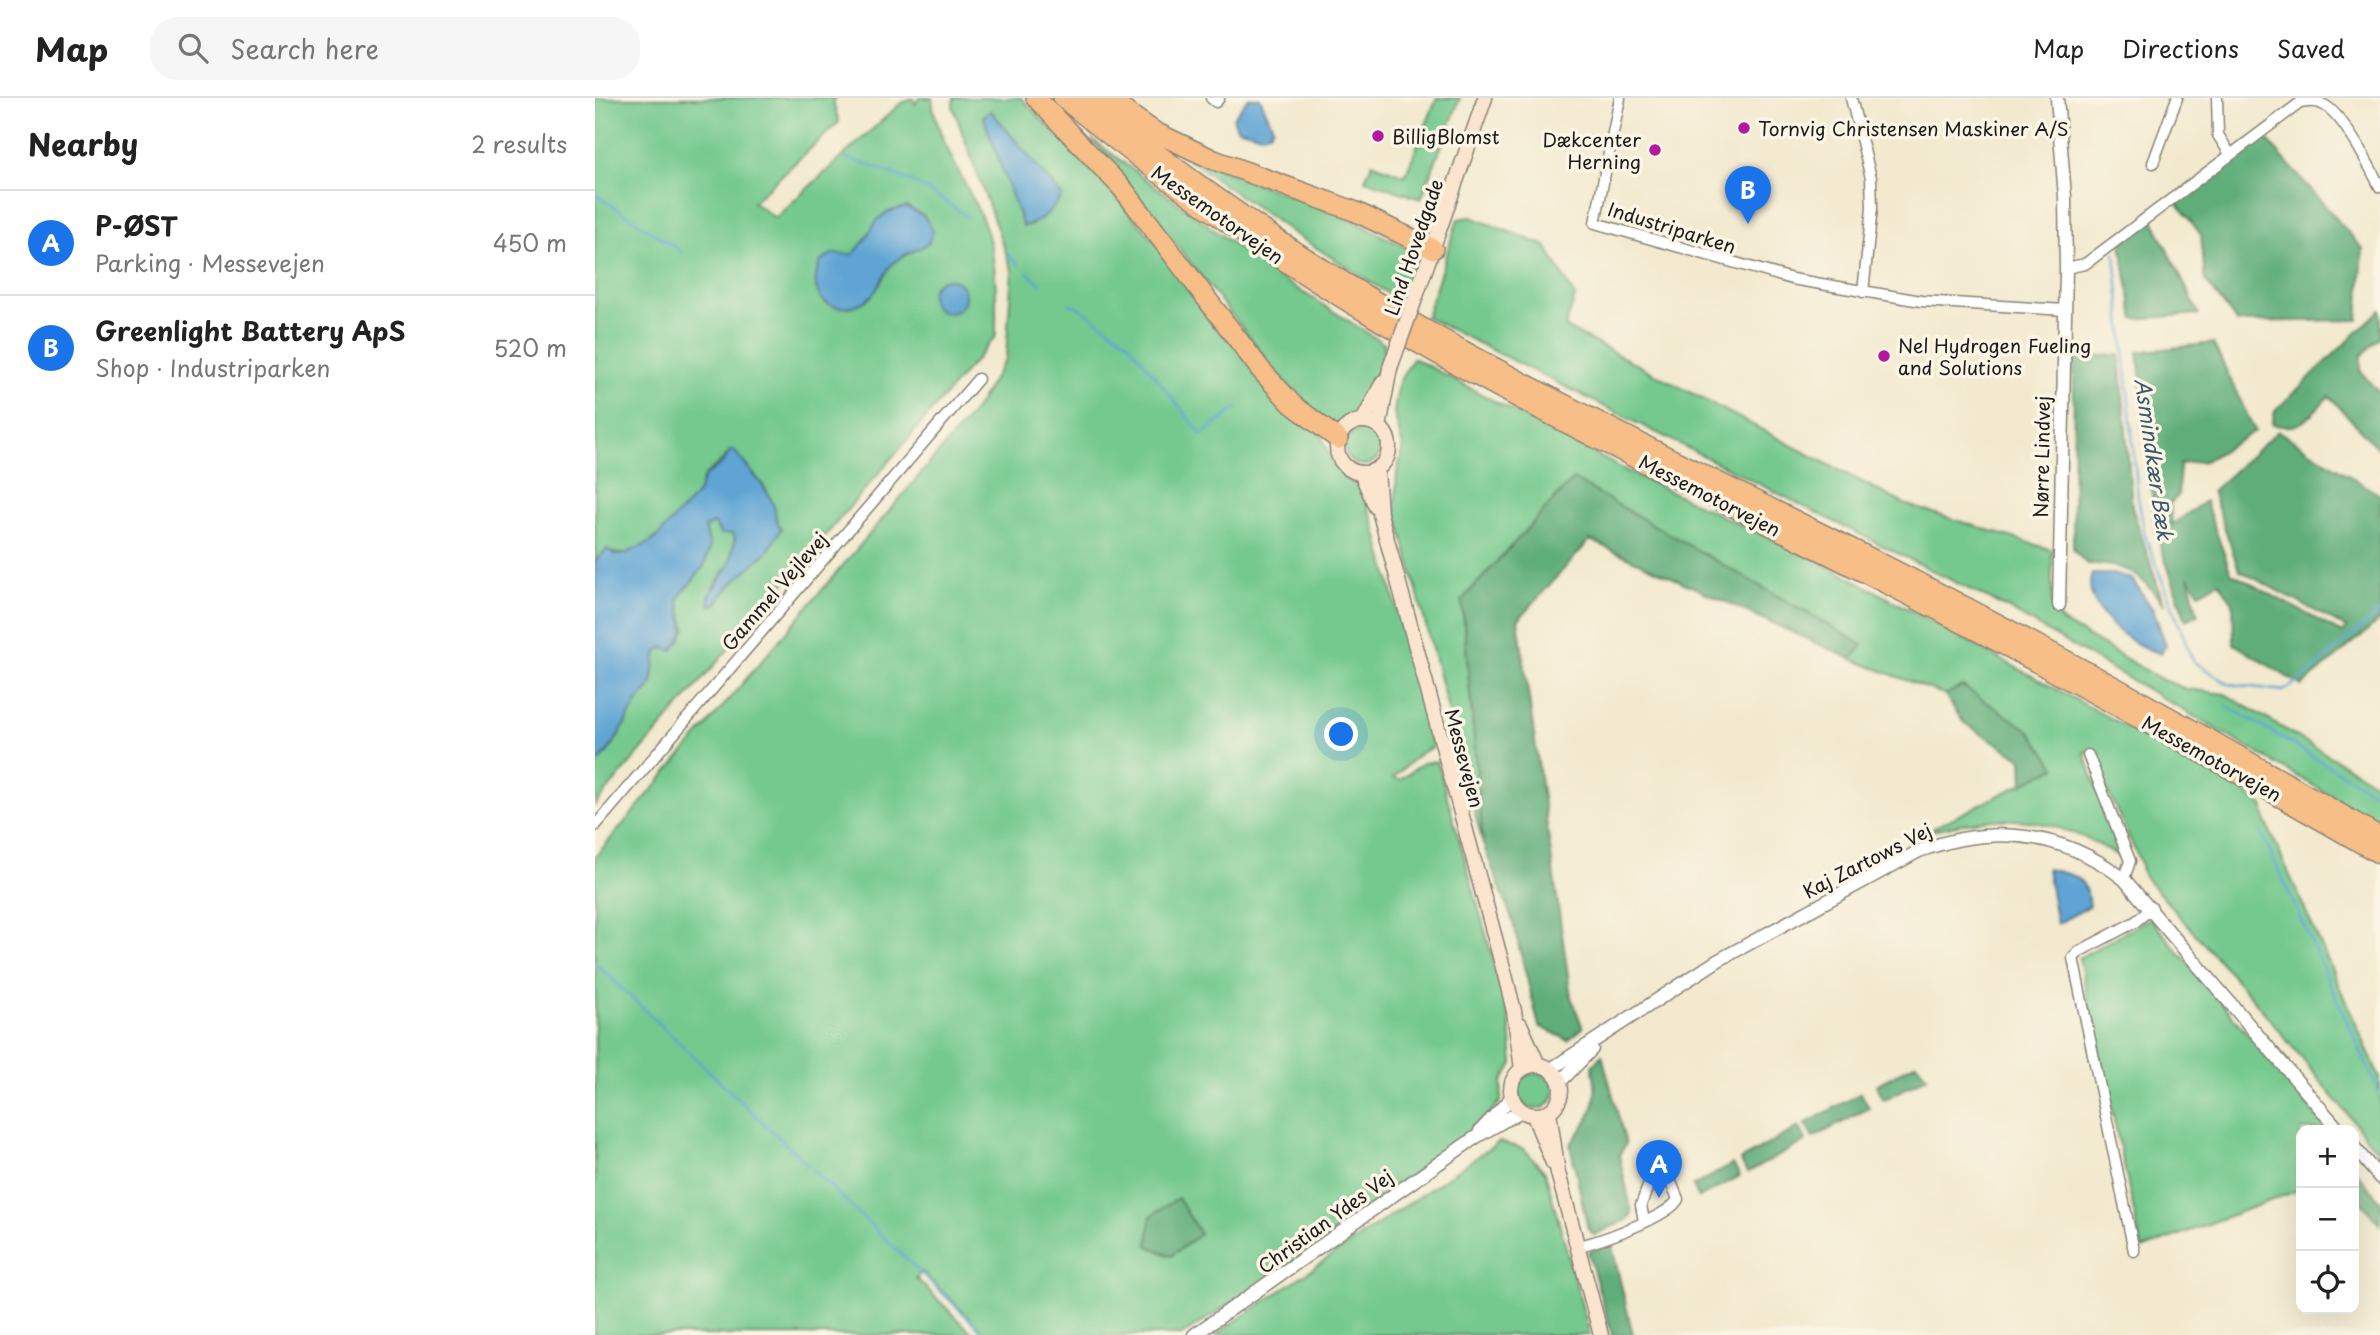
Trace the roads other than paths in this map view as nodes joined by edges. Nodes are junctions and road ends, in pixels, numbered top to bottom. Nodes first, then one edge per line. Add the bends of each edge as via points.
1 (1036, 98) edge
2 (1063, 98) edge
3 (1086, 98) edge
4 (1106, 98) edge
5 (1485, 98) edge
6 (1620, 98) edge
7 (1851, 98) edge
8 (2057, 98) edge
9 (2177, 98) edge
10 (2217, 98) edge
11 (2285, 98) edge
12 (2287, 110) junction
13 (2231, 154) junction
14 (2153, 163) dead end
15 (2380, 187) edge
16 (1433, 249) junction
17 (2066, 268) junction
18 (1863, 292) junction
19 (2065, 310) junction
20 (1390, 368) junction
21 (978, 379) dead end
22 (1363, 421) junction
23 (1379, 426) junction
24 (1338, 439) junction
25 (1377, 469) junction
26 (1361, 473) junction
27 (1380, 514) junction
28 (2059, 605) dead end
29 (2088, 755) dead end
30 (595, 826) edge
31 (2380, 837) edge
32 (2380, 854) edge
33 (2124, 879) junction
34 (2151, 908) junction
35 (1514, 1011) junction
36 (1610, 1032) junction
37 (1544, 1067) junction
38 (1522, 1069) junction
39 (1560, 1082) junction
40 (1511, 1098) junction
41 (1549, 1112) junction
42 (1527, 1113) junction
43 (2335, 1125) edge
44 (1476, 1137) junction
45 (2359, 1153) edge
46 (1558, 1173) junction
47 (2380, 1178) edge
48 (1644, 1221) dead end
49 (1578, 1246) junction
50 (2134, 1251) dead end
51 (1195, 1335) edge
52 (1601, 1335) edge

1 - 24 highway via 1123,189 1291,404
2 - 32 highway, Messemotorvejen via 1251,240 1381,322 1546,413 2150,722
3 - 31 highway, Messemotorvejen via 1258,226 1385,307 1552,399 1884,565 2180,721
4 - 16 highway via 1155,132 1214,160 1354,211
5 - 16 main road, Lind Hovedgade
6 - 18 street, Industriparken via 1595,223 1792,279
7 - 18 street via 1871,178
8 - 17 street, Nørre Lindvej
9 - 14 street
10 - 13 street via 2218,135
11 - 12 street
12 - 13 street
12 - 15 street via 2306,102 2329,108
13 - 17 street via 2085,264
16 - 20 main road, Lind Hovedgade, bridge
17 - 19 street, Nørre Lindvej
18 - 19 street, Industriparken via 1921,301
19 - 28 street, Nørre Lindvej
20 - 22 main road, Lind Hovedgade
20 - 23 main road, Lind Hovedgade
21 - 30 street, Gammel Vejlevej
22 - 23 main road
22 - 24 main road via 1348,426
23 - 25 main road via 1389,444
24 - 26 main road via 1339,457 1352,471
25 - 26 main road
25 - 27 main road, Messevejen
26 - 27 main road, Messevejen
27 - 35 main road, Messevejen
29 - 33 street via 2130,860
33 - 34 street, Kaj Zartows Vej
33 - 36 street, Kaj Zartows Vej via 2082,852 2031,835 1948,841 1919,851 1849,896 1717,961
34 - 43 street, Kaj Zartows Vej
34 - 50 street via 2073,958
35 - 37 main road, Messevejen
35 - 38 main road, Messevejen
36 - 37 street, Kaj Zartows Vej
36 - 39 street, Kaj Zartows Vej
37 - 38 main road
37 - 39 main road
38 - 40 main road via 1511,1083
39 - 41 main road via 1559,1100
40 - 42 main road
40 - 44 street, Christian Ydes Vej
41 - 42 main road
41 - 46 main road
42 - 44 street, Christian Ydes Vej
42 - 46 main road
44 - 51 street, Christian Ydes Vej
45 - 47 street
46 - 49 main road
48 - 49 street
49 - 52 main road

